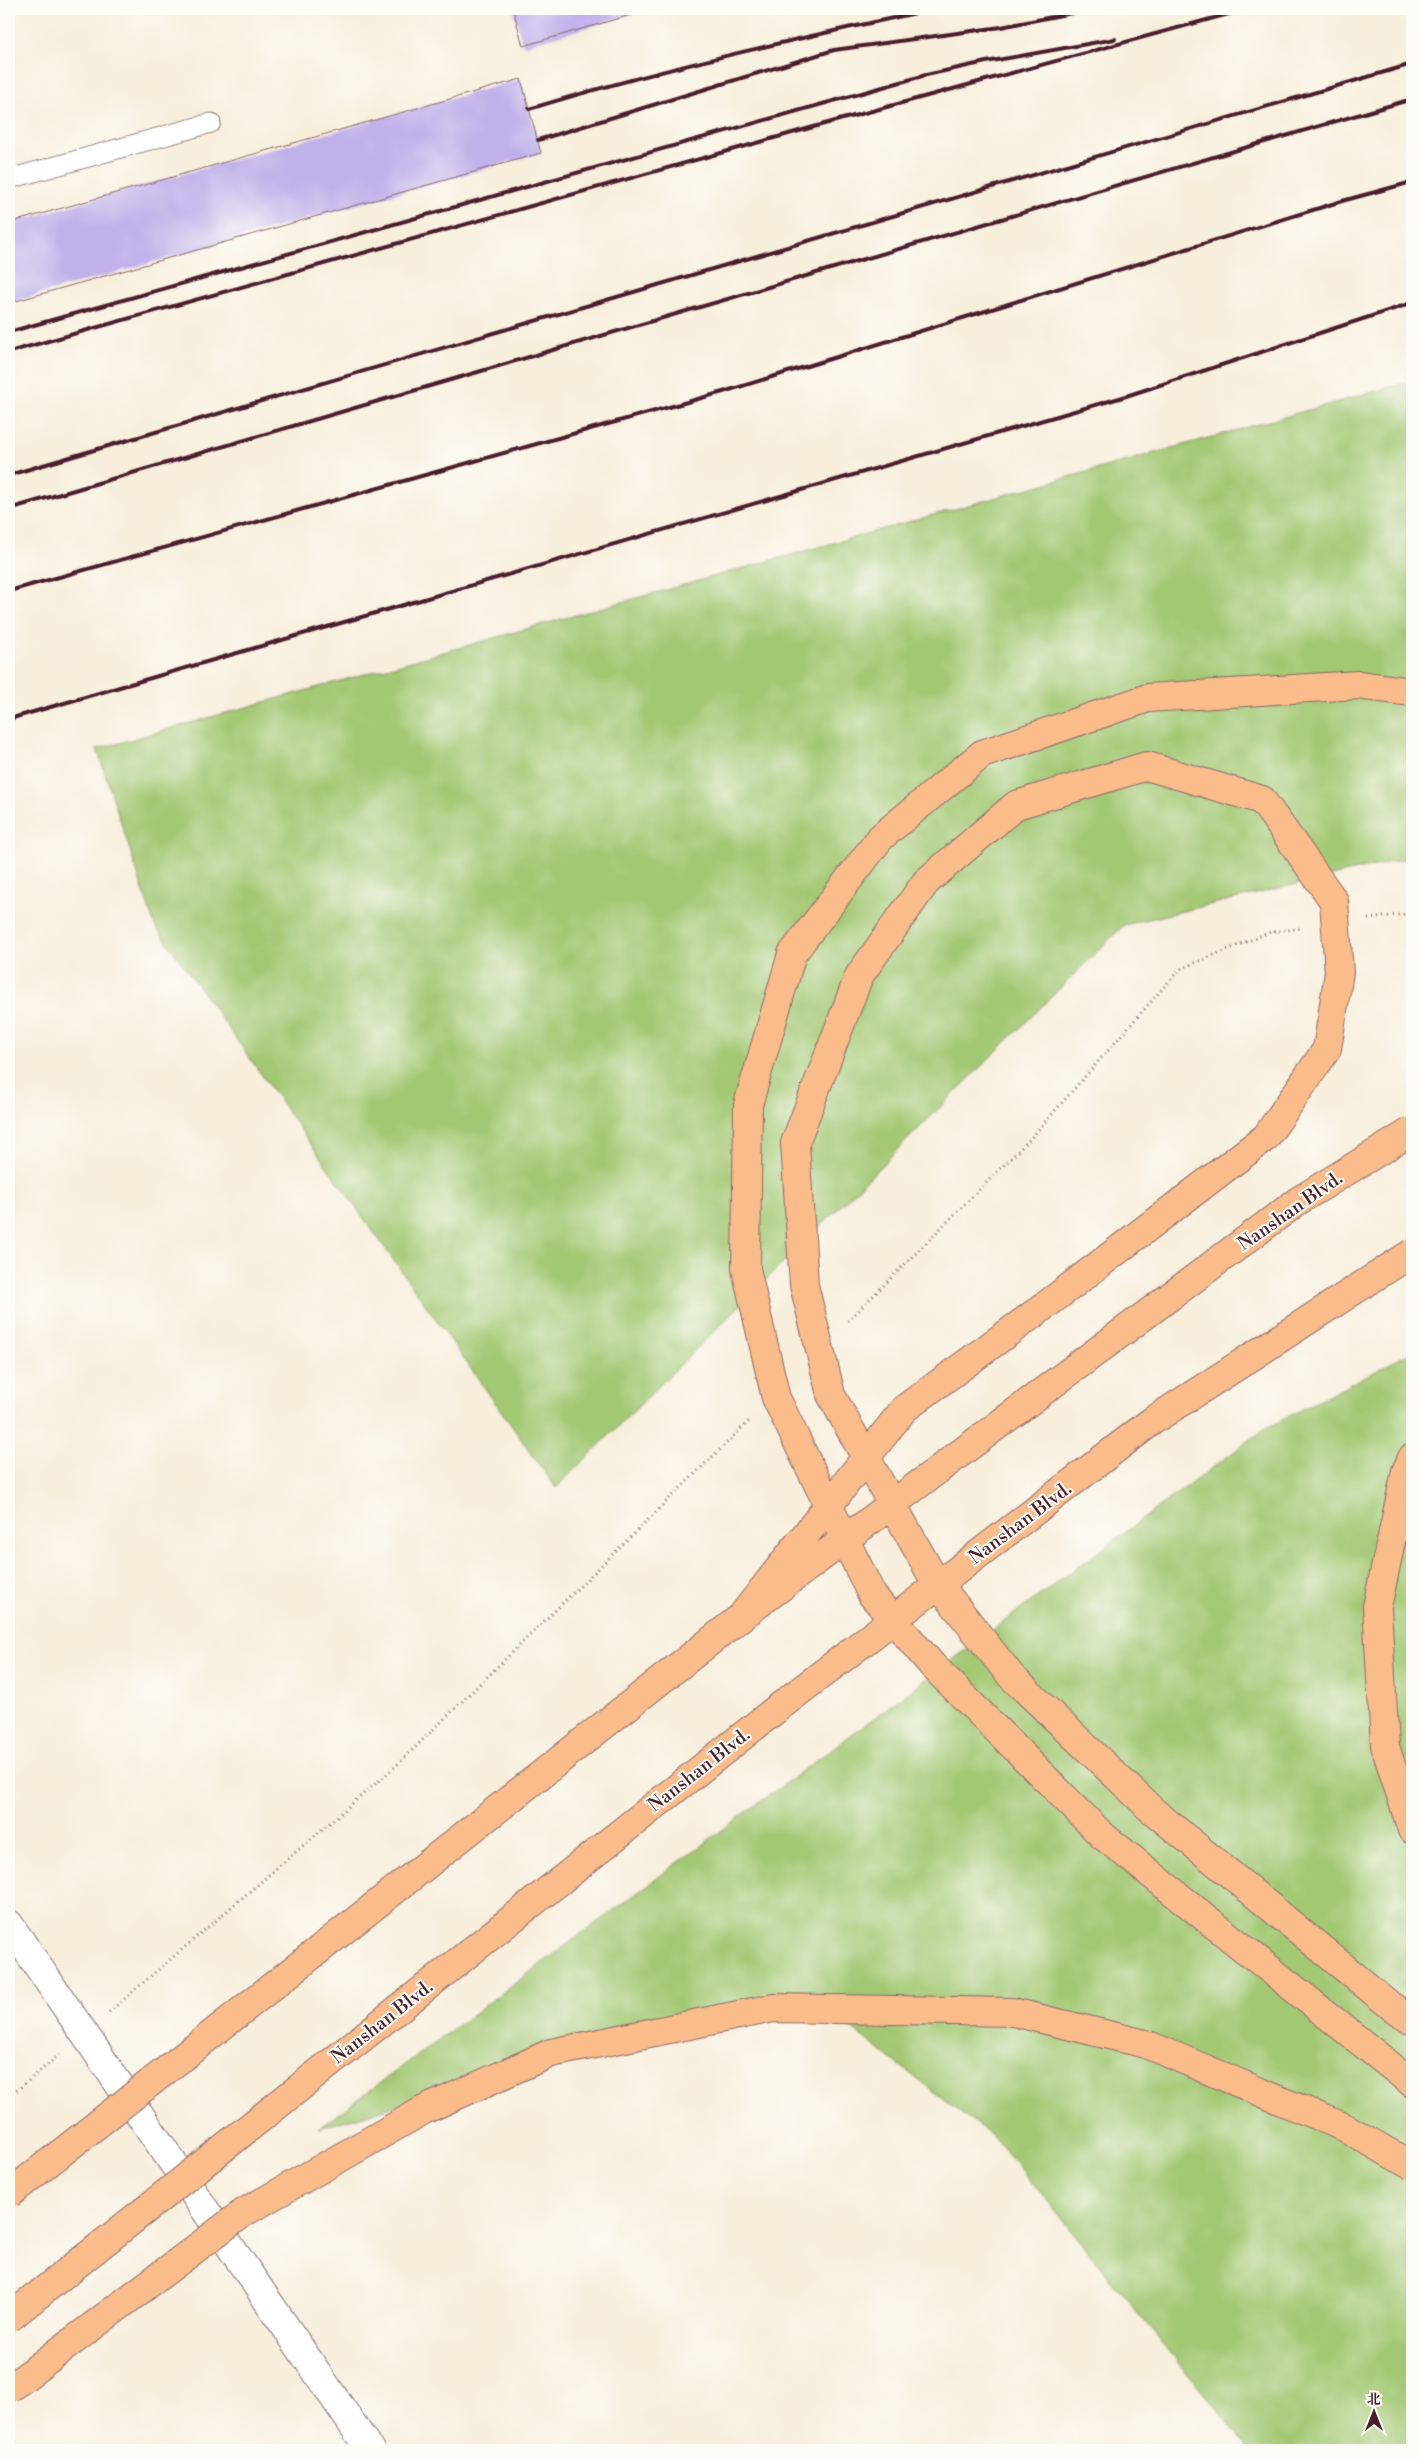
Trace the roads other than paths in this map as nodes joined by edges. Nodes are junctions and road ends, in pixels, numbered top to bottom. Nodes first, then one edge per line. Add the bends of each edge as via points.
1 (211, 123) dead end
2 (9, 180) edge
3 (1412, 692) edge
4 (1412, 1131) edge
5 (1412, 1253) edge
6 (1412, 1458) edge
7 (741, 1617) junction
8 (1412, 1830) edge
9 (9, 1924) edge
10 (1412, 2021) edge
11 (1412, 2083) edge
12 (1412, 2166) edge
13 (9, 2194) edge
14 (9, 2318) edge
15 (9, 2389) edge
16 (370, 2450) edge

1 - 2 lane
3 - 11 highway, bridge via 1358,685 1148,698 982,754 881,837 792,954 748,1105 746,1259 776,1398 872,1595 932,1665 1102,1835
4 - 7 highway, Nanshan Blvd., bridge via 1298,1201
5 - 14 highway, Nanshan Blvd., bridge via 1152,1421 779,1707
6 - 8 highway via 1406,1471 1377,1607 1385,1746
7 - 10 highway, bridge via 862,1463 868,1455 874,1447 904,1409 1266,1137 1327,1050 1338,972 1334,901 1262,800 1147,766 1016,805 926,882 859,976 795,1143 804,1285 831,1395 859,1446 864,1454 868,1462 887,1496 934,1579 1011,1676 1152,1810
7 - 13 highway, Nanshan Blvd., bridge
9 - 16 street
12 - 15 highway, bridge via 1346,2128 1146,2044 1013,2012 773,2008 550,2052 424,2110 243,2213

